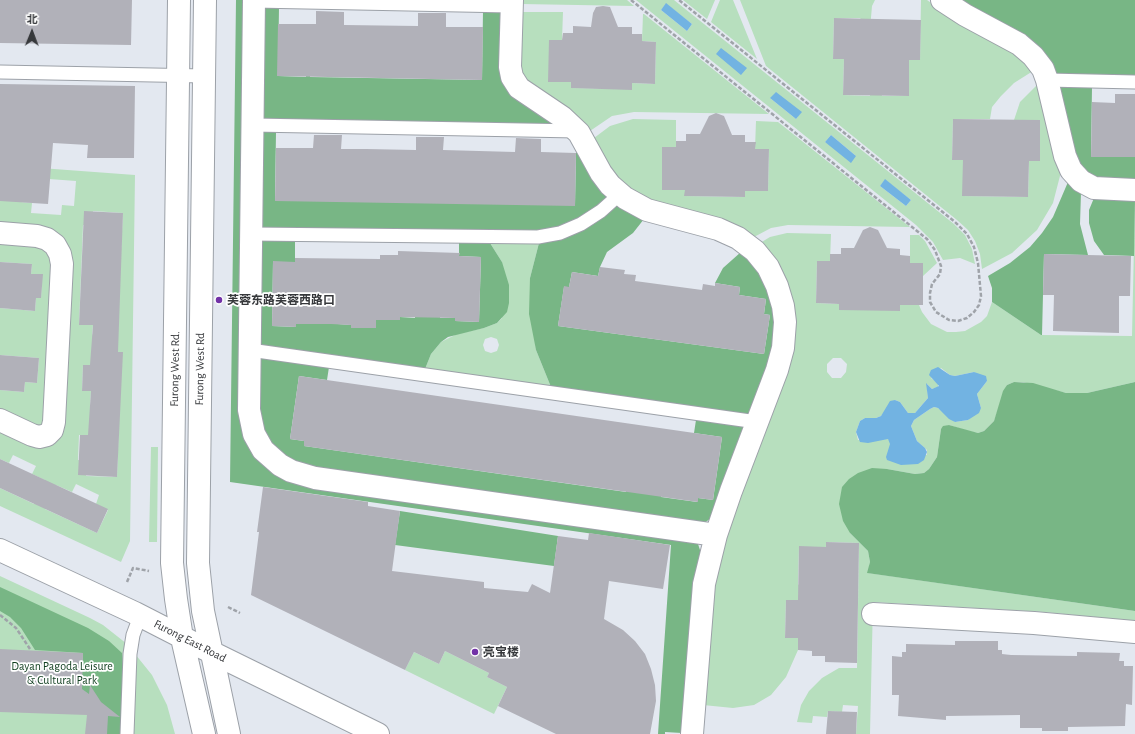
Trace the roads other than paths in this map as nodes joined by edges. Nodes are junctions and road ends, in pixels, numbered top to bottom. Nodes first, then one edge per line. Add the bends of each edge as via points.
1 (179, 0) edge
2 (205, 0) edge
3 (942, 0) edge
4 (254, 1) edge
5 (512, 3) edge
6 (0, 72) edge
7 (178, 75) junction
8 (204, 76) junction
9 (1047, 80) junction
10 (1135, 82) edge
11 (253, 125) junction
12 (577, 131) junction
13 (1135, 190) edge
14 (620, 194) junction
15 (0, 234) edge
16 (251, 234) junction
17 (250, 350) junction
18 (0, 420) edge
19 (757, 422) junction
20 (716, 535) junction
21 (0, 550) edge
22 (873, 614) dead end
23 (140, 616) junction
24 (1135, 632) edge
25 (182, 638) junction
26 (211, 652) junction
27 (127, 734) edge
28 (204, 734) edge
29 (229, 734) edge
30 (378, 734) edge
31 (692, 734) edge

1 - 7 street, Furong West Rd.
2 - 8 street, Furong West Rd
3 - 9 street via 1019,44 1033,56 1043,69
4 - 5 lane
4 - 11 street
5 - 12 street via 510,67 514,81 528,95 562,117
6 - 7 lane
7 - 8 lane
7 - 25 street, Furong West Rd. via 172,563
8 - 26 street, Furong West Rd via 198,563 202,606
9 - 10 lane
9 - 13 street via 1065,156 1071,170 1081,181 1094,188
11 - 12 lane
11 - 16 street
12 - 14 street via 601,173
14 - 16 lane via 581,224 560,233 538,237
14 - 19 street via 647,210 696,222 738,238 755,251 768,267 783,306 784,341 777,370
15 - 18 street via 47,239 55,245 62,264 52,430 39,437
16 - 17 street
17 - 19 lane
17 - 20 street via 249,410 254,434 263,450 291,471 315,478
19 - 20 street
20 - 31 street via 704,584
21 - 23 street, Furong East Road
22 - 24 street via 1034,623
23 - 25 street, Furong East Road
23 - 27 lane via 133,634 130,654
25 - 26 street, Furong East Road
25 - 28 street, Furong West Rd.
26 - 29 street, Furong West Rd
26 - 30 street, Furong East Road

